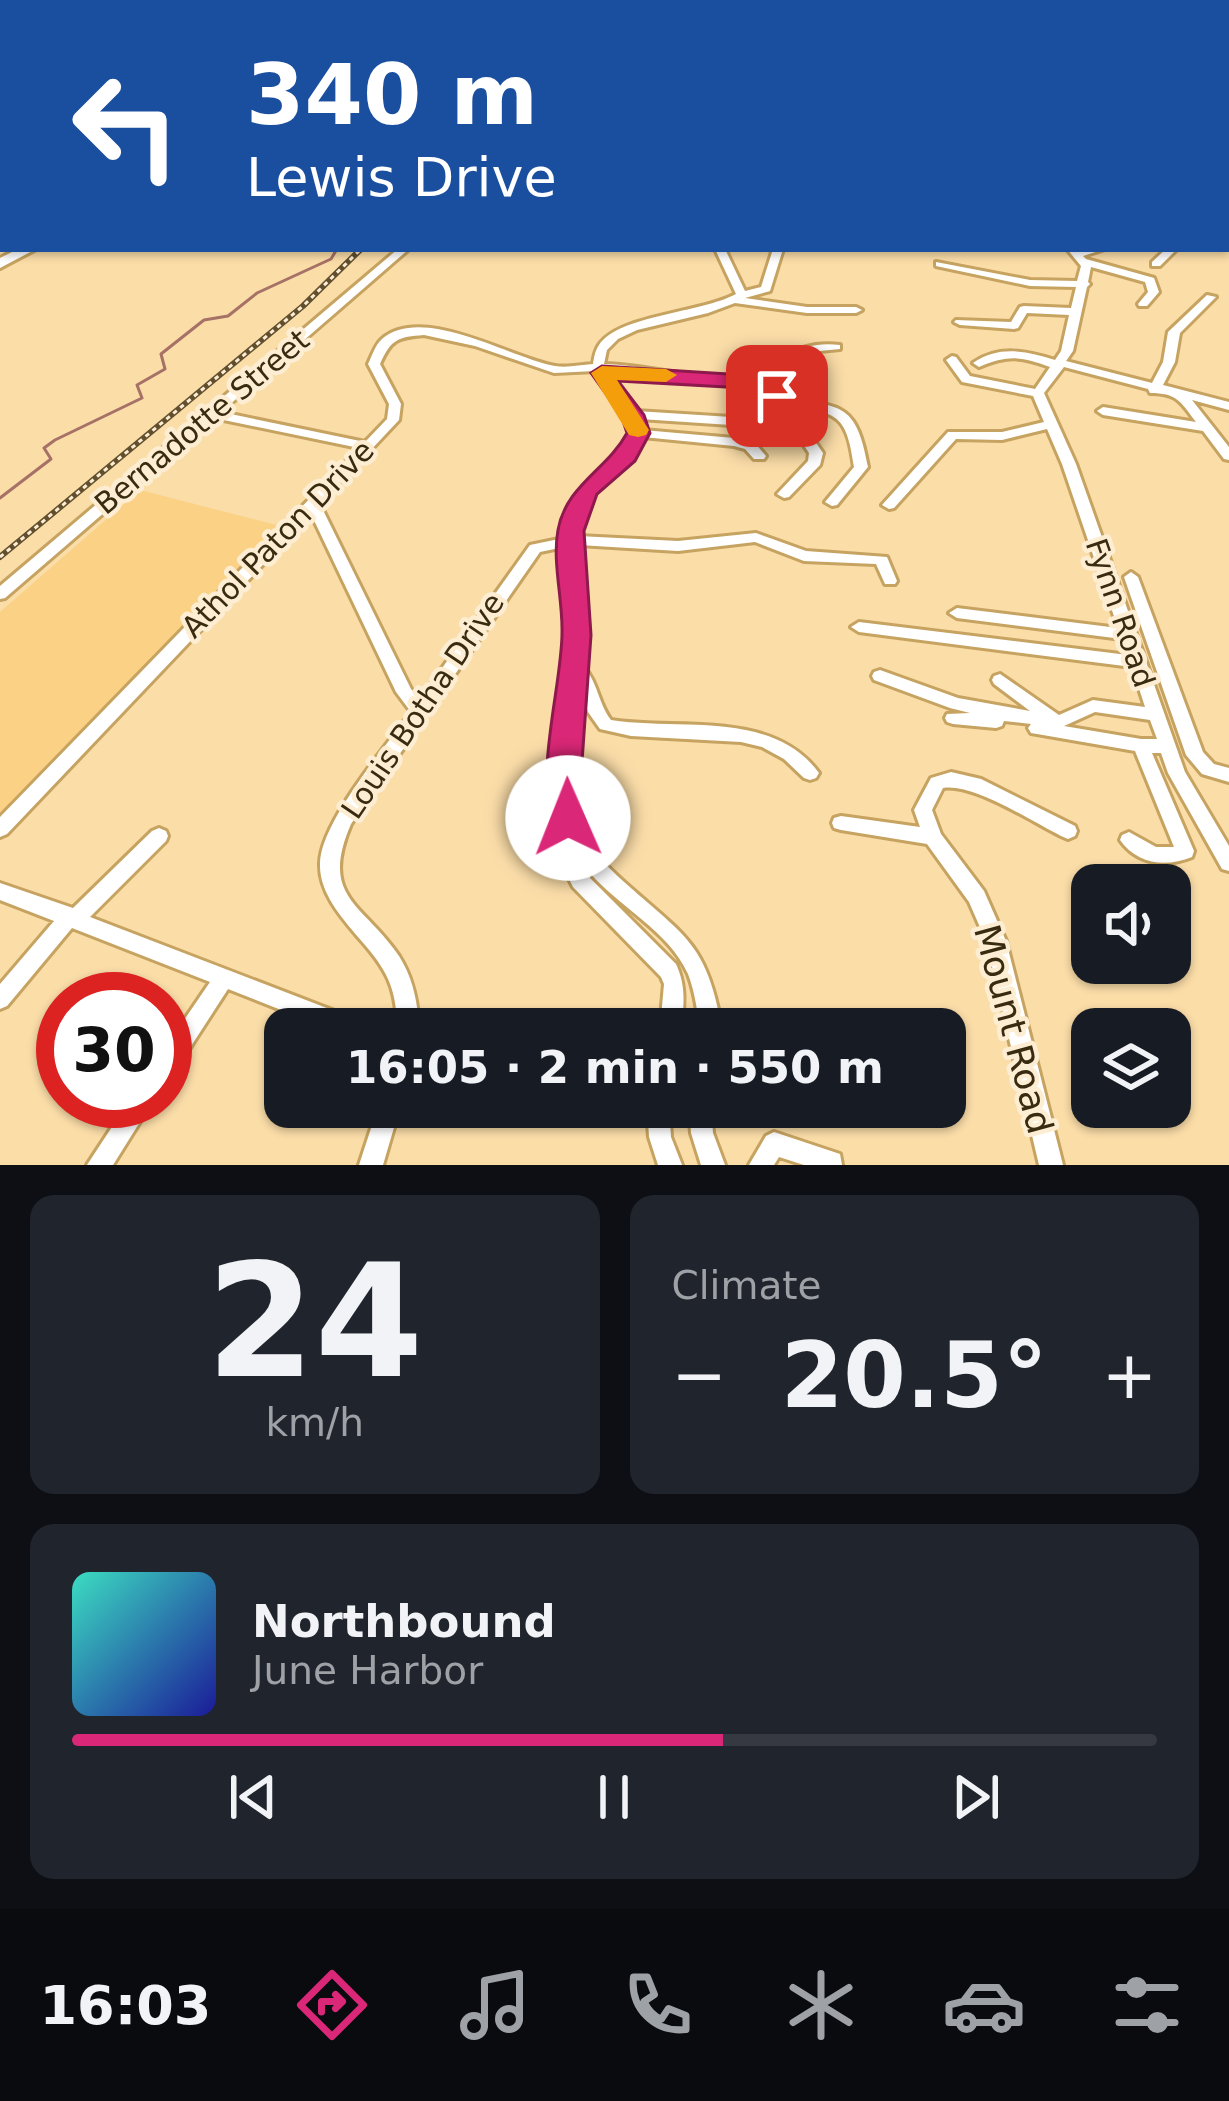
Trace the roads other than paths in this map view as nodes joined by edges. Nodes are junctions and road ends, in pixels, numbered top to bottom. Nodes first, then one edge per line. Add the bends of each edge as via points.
1 (400, 252) edge
2 (721, 252) edge
3 (775, 252) edge
4 (1169, 252) edge
5 (1078, 255) edge
6 (940, 264) dead end
7 (1156, 264) dead end
8 (1085, 284) junction
9 (1211, 297) dead end
10 (739, 298) junction
11 (1143, 304) dead end
12 (856, 310) dead end
13 (1077, 312) junction
14 (959, 322) dead end
15 (836, 347) dead end
16 (952, 360) dead end
17 (980, 363) dead end
18 (1060, 363) junction
19 (600, 370) junction
20 (1154, 390) junction
21 (1038, 393) junction
22 (1182, 396) junction
23 (785, 404) junction
24 (1229, 406) edge
25 (1103, 411) dead end
26 (211, 414) junction
27 (632, 415) junction
28 (731, 421) dead end
29 (1052, 424) junction
30 (1207, 428) junction
31 (638, 433) junction
32 (367, 446) junction
33 (759, 456) dead end
34 (1229, 456) edge
35 (784, 494) dead end
36 (313, 502) junction
37 (832, 502) dead end
38 (889, 505) dead end
39 (571, 549) junction
40 (1130, 577) dead end
41 (890, 581) dead end
42 (0, 594) edge
43 (957, 613) dead end
44 (859, 627) dead end
45 (1127, 634) junction
46 (1137, 662) junction
47 (574, 667) junction
48 (880, 676) dead end
49 (1000, 680) dead end
50 (419, 710) junction
51 (1155, 714) junction
52 (953, 718) dead end
53 (1054, 721) junction
54 (1141, 746) junction
55 (1167, 746) junction
56 (810, 773) dead end
57 (1229, 775) edge
58 (841, 823) dead end
59 (0, 829) edge
60 (1068, 831) dead end
61 (159, 836) dead end
62 (933, 837) junction
63 (1129, 840) dead end
64 (581, 849) junction
65 (1229, 863) edge
66 (0, 891) edge
67 (72, 918) junction
68 (224, 979) junction
69 (0, 999) edge
70 (300, 1008) edge
71 (407, 1008) edge
72 (672, 1008) edge
73 (710, 1008) edge
74 (192, 1026) edge
75 (124, 1128) edge
76 (382, 1128) edge
77 (659, 1128) edge
78 (702, 1128) edge
79 (832, 1162) dead end
80 (99, 1165) edge
81 (371, 1165) edge
82 (670, 1165) edge
83 (713, 1165) edge
84 (761, 1165) edge
85 (1051, 1165) edge

1 - 26 street, Bernadotte Street
2 - 10 street
3 - 10 street via 766,289
4 - 7 street
5 - 8 street
5 - 11 street via 1150,280 1154,292
6 - 8 street via 1030,283
8 - 13 street
9 - 20 street via 1174,332
10 - 12 street
10 - 19 street via 618,332 600,346
13 - 14 street via 1024,309 1014,326
13 - 18 street
15 - 19 street via 798,351 746,377
16 - 21 street via 966,379
17 - 18 street via 1010,354
18 - 20 street
18 - 21 street
19 - 23 street via 728,381 771,391
19 - 27 street
19 - 32 street, Athol Paton Drive via 548,369 453,334 388,340 374,364 396,412
20 - 22 street
21 - 29 street, Fynn Road
22 - 24 street
22 - 30 street
23 - 35 street via 816,453
23 - 37 street via 837,408 846,416 861,467
25 - 30 street
26 - 32 street
26 - 42 street, Bernadotte Street
27 - 28 street
27 - 31 street
29 - 38 street via 1002,436 953,435
29 - 45 street, Fynn Road
30 - 34 street
31 - 33 street via 734,442
31 - 39 street via 626,456 585,491
32 - 36 street, Athol Paton Drive
36 - 50 street
36 - 59 street, Athol Paton Drive
39 - 41 street, Louis Botha Drive via 601,541 677,546 756,537 804,556 882,560
39 - 47 street
39 - 50 street, Louis Botha Drive via 543,544 530,553
40 - 57 street via 1195,755
43 - 45 street
44 - 46 street
45 - 46 street, Fynn Road
46 - 51 street, Fynn Road
47 - 56 street via 591,685 606,725 747,738
47 - 64 street via 564,790
48 - 53 street via 968,708
49 - 53 street
50 - 71 street, Louis Botha Drive via 343,821 328,865 343,903 396,970
51 - 53 street via 1093,706
51 - 55 street, Fynn Road
52 - 54 street
54 - 55 street
54 - 63 street via 1185,850 1159,856
55 - 65 street, Fynn Road
58 - 62 street
60 - 62 street via 951,779 926,797
61 - 67 street
62 - 85 street, Mount Road via 996,941
64 - 72 street via 580,880 669,971
64 - 73 street via 692,953
66 - 67 street
67 - 68 street
67 - 69 street
68 - 70 street
68 - 74 street
75 - 80 street
76 - 81 street
77 - 82 street
78 - 83 street
79 - 84 street via 773,1144

